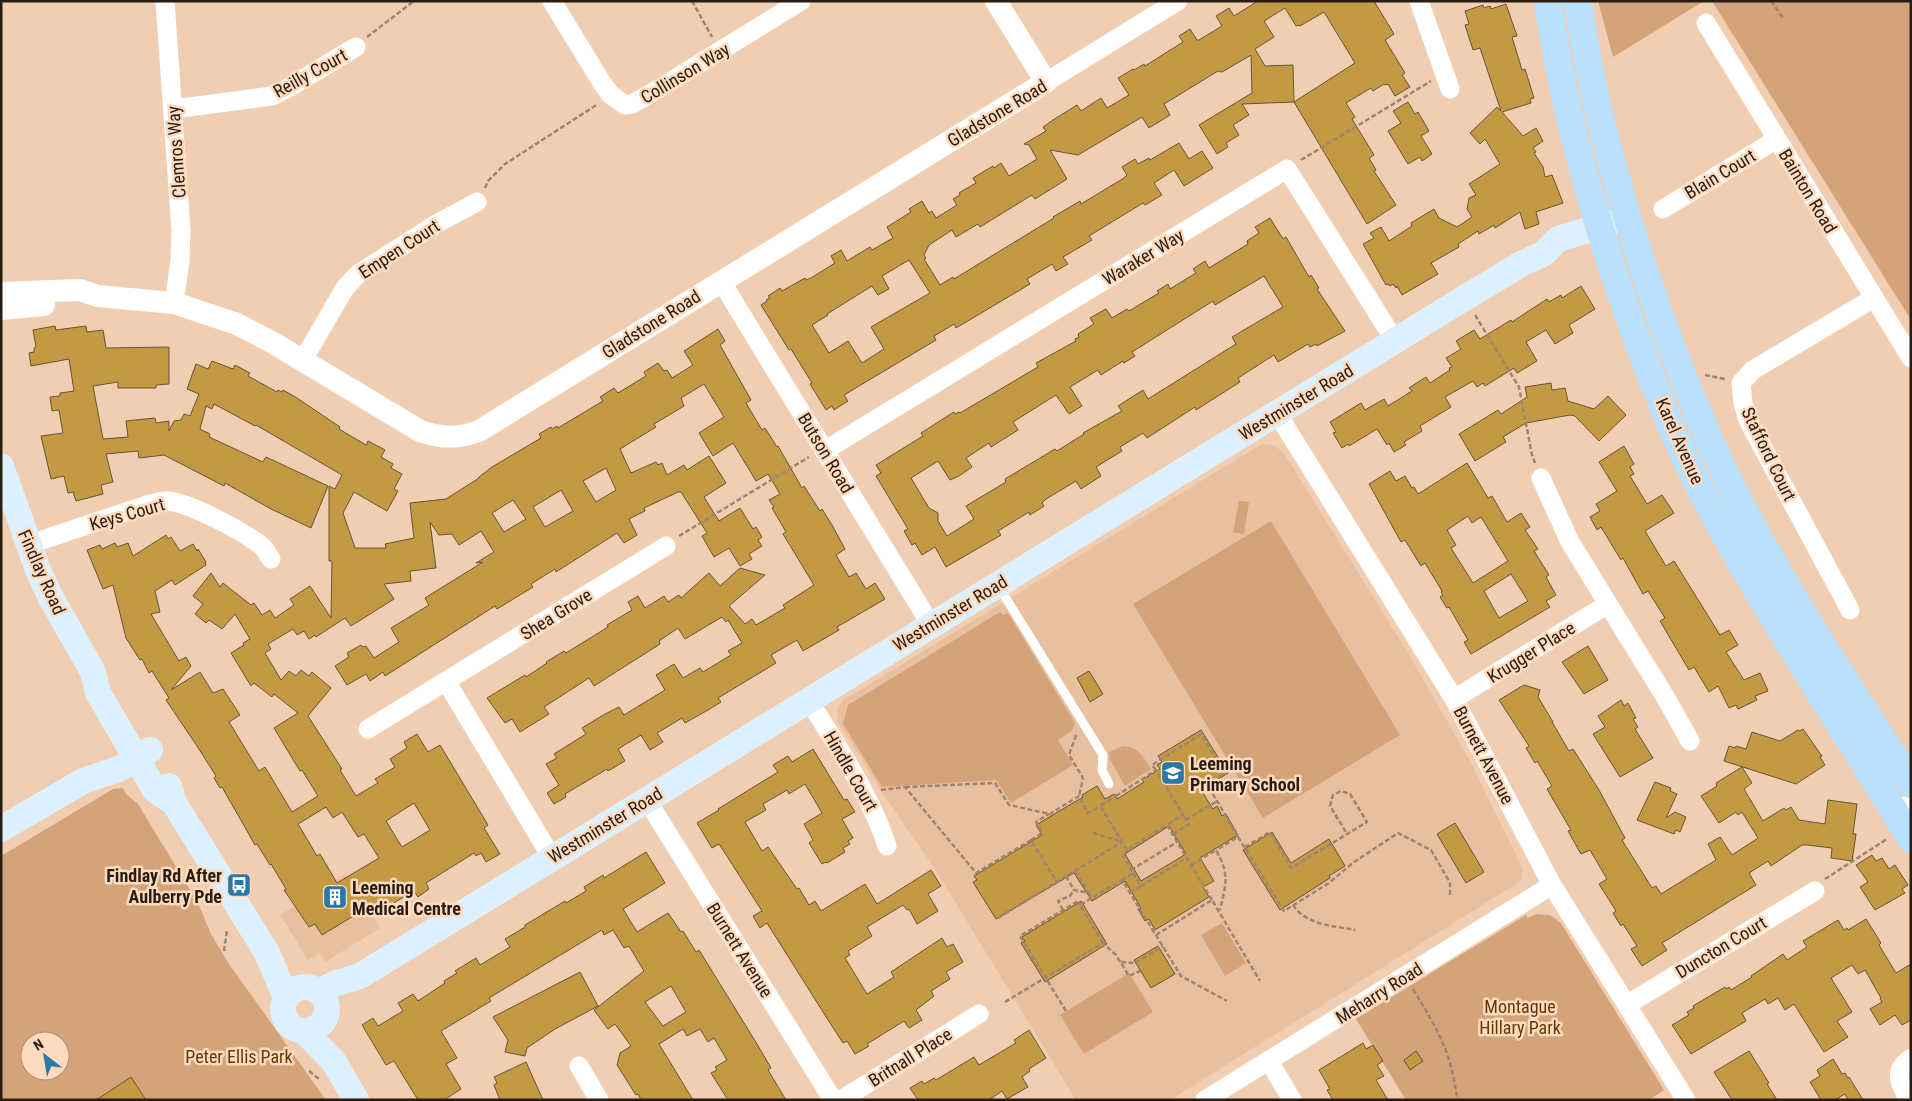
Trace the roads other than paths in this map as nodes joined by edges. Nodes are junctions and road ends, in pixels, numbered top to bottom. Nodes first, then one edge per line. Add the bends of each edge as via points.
1 (165, 1) edge
2 (552, 1) edge
3 (802, 1) edge
4 (996, 1) edge
5 (1178, 1) edge
6 (1419, 1) edge
7 (1548, 1) edge
8 (1578, 1) edge
9 (1706, 23) dead end
10 (356, 47) road end
11 (1046, 82) junction
12 (1448, 82) road end
13 (174, 109) junction
14 (1777, 139) junction
15 (477, 202) road end
16 (1663, 209) dead end
17 (1630, 226) junction
18 (1601, 235) junction
19 (720, 281) junction
20 (1, 293) edge
21 (98, 296) junction
22 (1874, 298) junction
23 (174, 303) junction
24 (1, 309) edge
25 (1395, 341) junction
26 (1911, 358) edge
27 (304, 360) junction
28 (1277, 413) junction
29 (824, 451) junction
30 (1, 466) edge
31 (1541, 478) road end
32 (28, 545) junction
33 (666, 546) dead end
34 (270, 559) dead end
35 (997, 585) junction
36 (1608, 604) junction
37 (1850, 610) dead end
38 (931, 625) junction
39 (446, 682) junction
40 (1454, 699) junction
41 (809, 700) junction
42 (368, 729) dead end
43 (1690, 741) dead end
44 (139, 748) junction
45 (1109, 784) road end
46 (1911, 784) edge
47 (647, 800) junction
48 (1903, 808) edge
49 (1, 829) edge
50 (1899, 839) edge
51 (887, 846) dead end
52 (552, 858) junction
53 (1552, 885) junction
54 (1815, 890) road end
55 (267, 954) junction
56 (286, 998) junction
57 (1628, 1004) junction
58 (317, 1007) junction
59 (979, 1014) dead end
60 (1911, 1058) edge
61 (1269, 1061) junction
62 (579, 1066) dead end
63 (356, 1100) edge
64 (598, 1100) edge
65 (833, 1100) edge
66 (841, 1100) edge
67 (1205, 1100) edge
68 (1292, 1100) edge
69 (1686, 1100) edge
70 (1909, 1100) edge

1 - 13 street, Clemros Way
2 - 3 street, Collinson Way via 611,95 625,105 632,104
4 - 11 street
5 - 11 street, Gladstone Road
6 - 12 street
7 - 18 main road, Karel Avenue via 1571,119
8 - 17 main road, Karel Avenue via 1598,113
9 - 14 street, Bainton Road
10 - 13 street, Reilly Court via 272,96
11 - 19 street, Gladstone Road
13 - 23 street, Clemros Way via 181,231
14 - 16 street, Blain Court
14 - 22 street, Bainton Road
15 - 27 street, Empen Court via 358,274 345,288
17 - 18 main road, Westminster Road
17 - 46 main road, Karel Avenue via 1670,344 1724,470 1767,551
18 - 25 main road, Westminster Road via 1561,256 1543,254 1521,264
18 - 48 main road, Karel Avenue via 1648,369 1698,484 1739,560
19 - 27 street, Gladstone Road via 479,431 465,436 450,438 420,431
19 - 29 street, Butson Road
20 - 21 street, Gladstone Road via 80,290
21 - 23 street, Gladstone Road
21 - 24 street, Gladstone Road via 80,303
22 - 26 street, Bainton Road
22 - 37 street, Stafford Court via 1753,370 1742,383 1748,420
23 - 27 street, Gladstone Road via 236,324
25 - 28 main road, Westminster Road
25 - 29 street, Waraker Way via 1287,168
28 - 35 main road, Westminster Road
28 - 40 street, Burnett Avenue
29 - 38 street, Butson Road
30 - 32 main road, Findlay Road
31 - 36 street via 1570,542
32 - 34 street, Keys Court via 167,500 221,522 259,544
32 - 44 main road, Findlay Road via 50,598 93,672 98,693
33 - 39 street, Shea Grove
35 - 38 main road, Westminster Road
35 - 45 lane via 1103,755 1102,770
36 - 40 street, Krugger Place
36 - 43 street
38 - 41 main road, Westminster Road
39 - 42 street, Shea Grove
39 - 52 street
40 - 53 street, Burnett Avenue
41 - 47 main road, Westminster Road
41 - 51 street, Hindle Court via 864,791
44 - 49 main road via 119,769 83,780
44 - 55 main road, Findlay Road via 155,790 174,803
47 - 52 main road, Westminster Road
47 - 65 street, Burnett Avenue
48 - 50 main road, Karel Avenue
52 - 58 main road, Westminster Road via 360,976 334,984
53 - 57 street, Burnett Avenue
53 - 61 street, Meharry Road
54 - 57 street, Duncton Court
55 - 56 main road, Findlay Road
55 - 58 main road, Findlay Road via 290,974
56 - 58 main road, Westminster Road via 296,989
56 - 58 main road, Findlay Road via 283,1013 296,1030
57 - 69 street, Burnett Avenue
58 - 63 main road via 334,1062
59 - 66 street, Britnall Place
60 - 70 street via 1899,1073 1899,1081
61 - 67 street, Meharry Road
61 - 68 street
62 - 64 street

